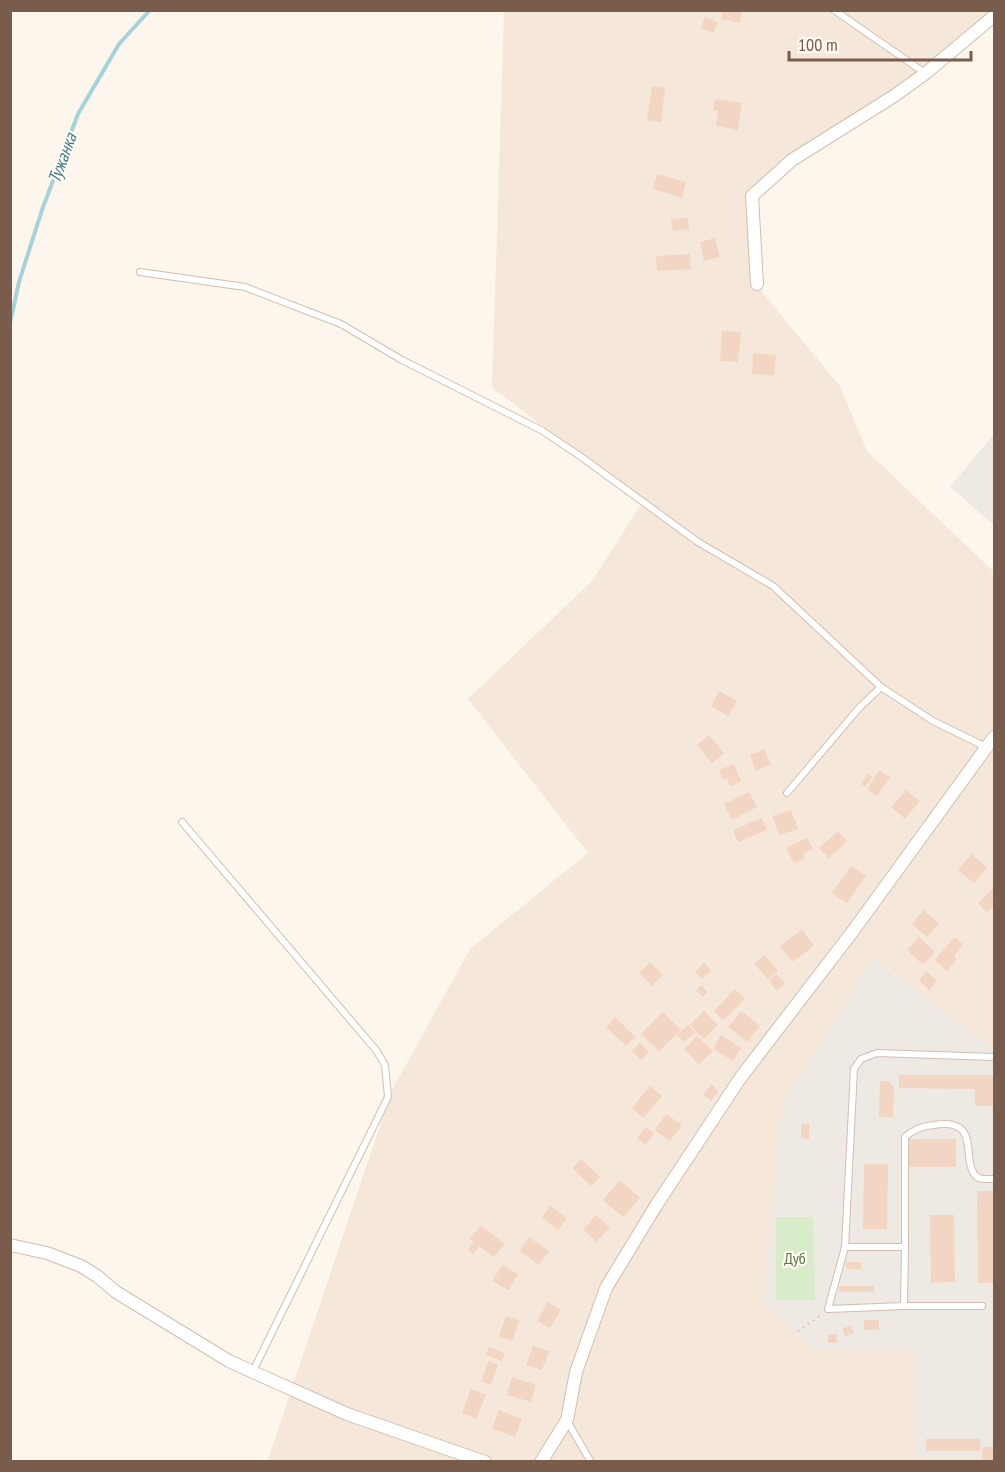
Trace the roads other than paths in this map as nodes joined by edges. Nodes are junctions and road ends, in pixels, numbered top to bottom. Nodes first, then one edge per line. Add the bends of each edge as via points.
1 (834, 10) edge
2 (994, 16) edge
3 (926, 73) junction
4 (140, 272) dead end
5 (757, 284) dead end
6 (881, 687) junction
7 (994, 737) edge
8 (986, 748) junction
9 (787, 793) dead end
10 (182, 822) dead end
11 (994, 1057) edge
12 (994, 1179) edge
13 (10, 1245) edge
14 (845, 1246) junction
15 (905, 1247) junction
16 (904, 1306) junction
17 (982, 1306) dead end
18 (253, 1372) junction
19 (567, 1420) junction
20 (485, 1461) edge
21 (541, 1461) edge
22 (591, 1461) edge

1 - 3 lane
2 - 3 street
3 - 5 street via 792,160 752,196
4 - 6 lane via 245,287 341,324 402,360 541,430 698,542 773,586
6 - 8 lane via 933,721
6 - 9 lane
7 - 8 street
8 - 19 street via 741,1077 657,1204 606,1288 576,1371
10 - 18 lane via 385,1065 388,1097
11 - 14 lane via 877,1053 861,1059 854,1069
12 - 15 lane via 979,1179 975,1175 966,1135 960,1129 945,1124 911,1131 905,1137
13 - 18 street via 81,1266 116,1292
14 - 15 lane
14 - 16 lane via 828,1310
15 - 16 lane
16 - 17 lane
18 - 20 street via 347,1414
19 - 21 street
19 - 22 lane

